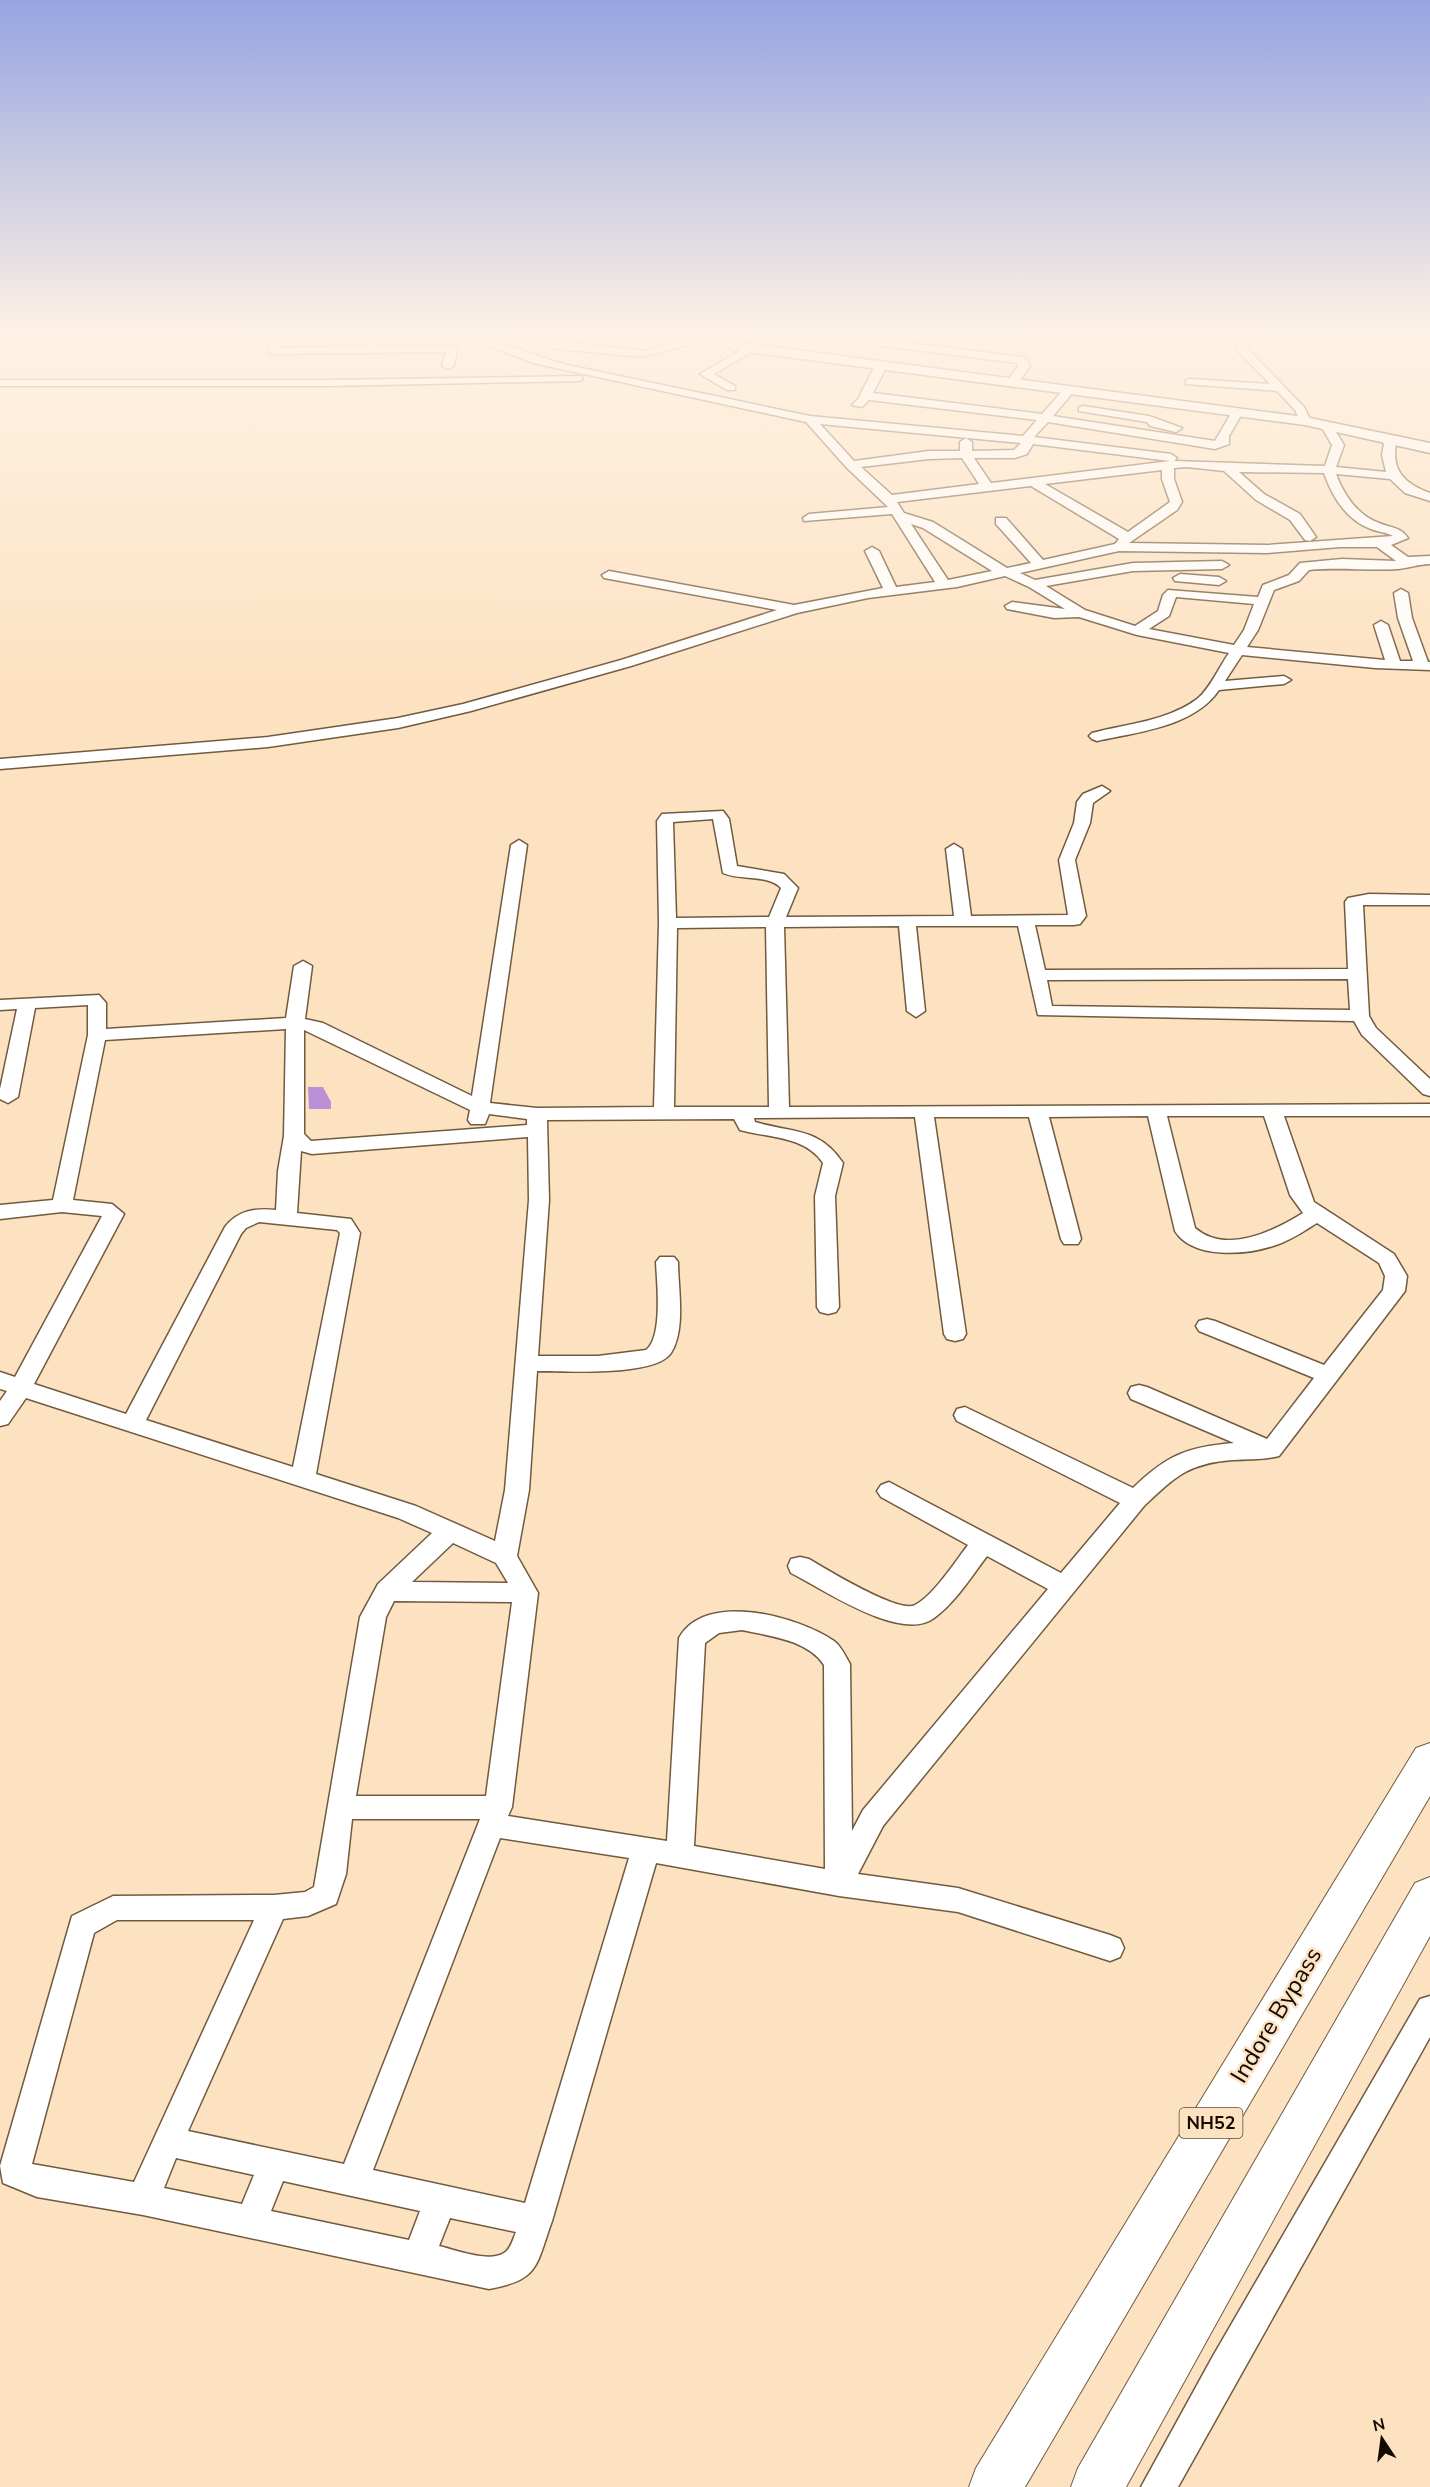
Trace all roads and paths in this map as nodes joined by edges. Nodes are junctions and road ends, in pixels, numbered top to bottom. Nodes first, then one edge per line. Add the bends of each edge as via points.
1 (841, 454) edge
2 (966, 454) edge
3 (967, 454) edge
4 (1105, 454) edge
5 (1136, 454) edge
6 (1185, 454) edge
7 (1335, 454) edge
8 (1388, 454) edge
9 (1184, 461) junction
10 (851, 465) junction
11 (1168, 466) junction
12 (1228, 468) junction
13 (1329, 471) junction
14 (1118, 472) junction
15 (1393, 476) junction
16 (1035, 483) junction
17 (988, 488) junction
18 (1430, 497) edge
19 (894, 508) junction
20 (808, 518) dead end
21 (1001, 521) dead end
22 (1310, 537) dead end
23 (1123, 543) junction
24 (1380, 543) junction
25 (1325, 544) junction
26 (1286, 547) junction
27 (872, 551) dead end
28 (1430, 560) edge
29 (1405, 561) junction
30 (1342, 563) junction
31 (1040, 565) junction
32 (1222, 565) dead end
33 (1305, 566) junction
34 (1008, 573) junction
35 (1092, 574) junction
36 (609, 575) dead end
37 (1219, 581) dead end
38 (1034, 584) junction
39 (944, 585) junction
40 (891, 591) junction
41 (1401, 593) dead end
42 (1262, 601) junction
43 (1011, 606) dead end
44 (795, 609) junction
45 (1080, 613) junction
46 (1381, 625) dead end
47 (1137, 631) junction
48 (1235, 650) junction
49 (1394, 664) junction
50 (1426, 666) edge
51 (1284, 680) dead end
52 (1216, 686) junction
53 (1097, 736) dead end
54 (0, 764) edge
55 (1102, 791) dead end
56 (519, 845) dead end
57 (954, 849) dead end
58 (1430, 900) edge
59 (775, 922) junction
60 (907, 922) junction
61 (963, 922) junction
62 (1026, 922) junction
63 (668, 924) junction
64 (303, 966) dead end
65 (1357, 974) junction
66 (1038, 975) junction
67 (27, 1003) junction
68 (0, 1005) edge
69 (916, 1011) dead end
70 (1360, 1016) junction
71 (295, 1023) junction
72 (98, 1035) junction
73 (1430, 1090) edge
74 (8, 1097) dead end
75 (478, 1107) junction
76 (1037, 1110) junction
77 (1156, 1110) junction
78 (1272, 1110) junction
79 (1430, 1110) edge
80 (779, 1112) junction
81 (664, 1113) junction
82 (742, 1113) junction
83 (924, 1113) junction
84 (537, 1122) junction
85 (478, 1135) junction
86 (294, 1136) junction
87 (62, 1206) junction
88 (0, 1212) edge
89 (1316, 1214) junction
90 (286, 1218) junction
91 (1071, 1239) dead end
92 (667, 1262) dead end
93 (828, 1307) dead end
94 (1207, 1326) dead end
95 (955, 1334) dead end
96 (525, 1363) junction
97 (1327, 1375) junction
98 (10, 1384) edge
99 (1139, 1393) dead end
100 (965, 1414) dead end
101 (0, 1418) edge
102 (133, 1423) junction
103 (1271, 1450) junction
104 (303, 1478) junction
105 (889, 1491) dead end
106 (1136, 1500) junction
107 (442, 1526) junction
108 (984, 1542) junction
109 (505, 1556) junction
110 (800, 1566) dead end
111 (1065, 1587) junction
112 (387, 1591) junction
113 (525, 1593) junction
114 (1430, 1760) edge
115 (340, 1808) junction
116 (494, 1816) junction
117 (646, 1849) junction
118 (680, 1855) junction
119 (839, 1884) junction
120 (1430, 1896) edge
121 (273, 1907) junction
122 (1110, 1948) dead end
123 (1430, 2009) edge
124 (168, 2141) junction
125 (275, 2164) junction
126 (353, 2181) junction
127 (143, 2199) junction
128 (441, 2200) junction
129 (536, 2221) junction
130 (250, 2222) junction
131 (418, 2258) junction
132 (995, 2487) edge
133 (1097, 2487) edge
134 (1160, 2487) edge

1 - 10 street
2 - 10 street
3 - 17 street
4 - 14 street
5 - 9 street
6 - 9 street
7 - 13 street
8 - 15 street
9 - 11 street
9 - 12 street
10 - 19 street
11 - 14 street
11 - 23 street via 1176,502
12 - 13 street
12 - 22 street via 1260,497 1295,517
13 - 15 street
13 - 24 street via 1345,505 1369,524 1397,532 1402,538
14 - 16 street
15 - 18 street via 1409,490
16 - 17 street
16 - 23 street
17 - 19 street
19 - 20 street
19 - 34 street
19 - 39 street
21 - 31 street
23 - 26 street
23 - 31 street
24 - 25 street
24 - 29 street
25 - 26 street
25 - 30 street
26 - 33 street
27 - 40 street
28 - 29 street
29 - 30 street via 1399,565
30 - 33 street
31 - 34 street
32 - 35 street via 1133,567
33 - 42 street via 1294,578 1268,588
34 - 38 street
34 - 39 street
35 - 37 street
35 - 38 street
36 - 44 street
38 - 45 street
39 - 40 street
40 - 44 street
41 - 50 street via 1405,618
42 - 47 street via 1173,593 1164,613
42 - 48 street via 1251,630
43 - 45 street via 1054,614
44 - 54 street via 615,666 398,723 268,742
45 - 47 street
46 - 49 street
47 - 48 street
48 - 49 street
48 - 52 street
49 - 50 street
51 - 52 street
52 - 53 street via 1204,701 1187,711 1149,725
55 - 62 street via 1085,802 1082,823 1067,860 1077,916 1065,922
56 - 75 street
57 - 61 street
58 - 65 street via 1354,902
59 - 60 street
59 - 63 street
59 - 63 street via 790,888 779,878 739,874 729,869 721,819 713,812 675,815 664,821
59 - 80 street
60 - 61 street
60 - 69 street
61 - 62 street
62 - 66 street
63 - 81 street
64 - 71 street
65 - 66 street
65 - 70 street
66 - 70 street via 1044,1011
67 - 68 street
67 - 72 street via 93,999 97,1003
67 - 74 street
70 - 73 street via 1369,1031
71 - 72 street
71 - 75 street via 316,1027
71 - 86 street
72 - 87 street
75 - 84 street
75 - 85 street
76 - 77 street
76 - 83 street
76 - 91 street
77 - 78 street
77 - 89 street via 1185,1231 1190,1237 1206,1244 1256,1243 1271,1240
78 - 79 street
78 - 89 street via 1300,1195
80 - 82 street
80 - 83 street
81 - 82 street
81 - 84 street
82 - 93 street via 747,1126 819,1144 833,1163 825,1196
83 - 95 street
84 - 85 street
84 - 96 street via 539,1200
85 - 86 street via 312,1148
86 - 90 street
87 - 88 street
87 - 98 street via 105,1209 114,1214
89 - 97 street via 1387,1259 1396,1276 1394,1291
90 - 102 street via 256,1215 239,1223 232,1232
90 - 104 street via 344,1224 350,1233
92 - 96 street via 665,1328 661,1351 653,1358
94 - 97 street
96 - 109 street via 517,1498
97 - 103 street
98 - 101 street
98 - 102 street
99 - 103 street
100 - 106 street
102 - 104 street
103 - 106 street via 1210,1454 1183,1462 1169,1469
104 - 107 street
105 - 108 street
106 - 111 street
107 - 109 street
107 - 112 street
108 - 110 street via 933,1603 917,1616 895,1615
108 - 111 street
109 - 113 street
111 - 119 street via 873,1818
112 - 113 street
112 - 115 street via 373,1617
113 - 116 street
114 - 132 highway, Indore Bypass / NH52
115 - 116 street
115 - 121 street via 326,1895 308,1904
116 - 117 street
116 - 126 street
117 - 118 street
117 - 129 street
118 - 119 street
118 - 119 street via 692,1638 713,1624 742,1620 791,1630 827,1649 837,1664
119 - 122 street via 958,1900
120 - 133 highway
121 - 124 street
121 - 127 street via 113,1908 82,1925 14,2172 37,2182
123 - 134 street
124 - 125 street
124 - 127 street
125 - 126 street
125 - 130 street
126 - 128 street
127 - 130 street
128 - 129 street
128 - 131 street
129 - 131 street via 522,2258 512,2269 489,2273
130 - 131 street

